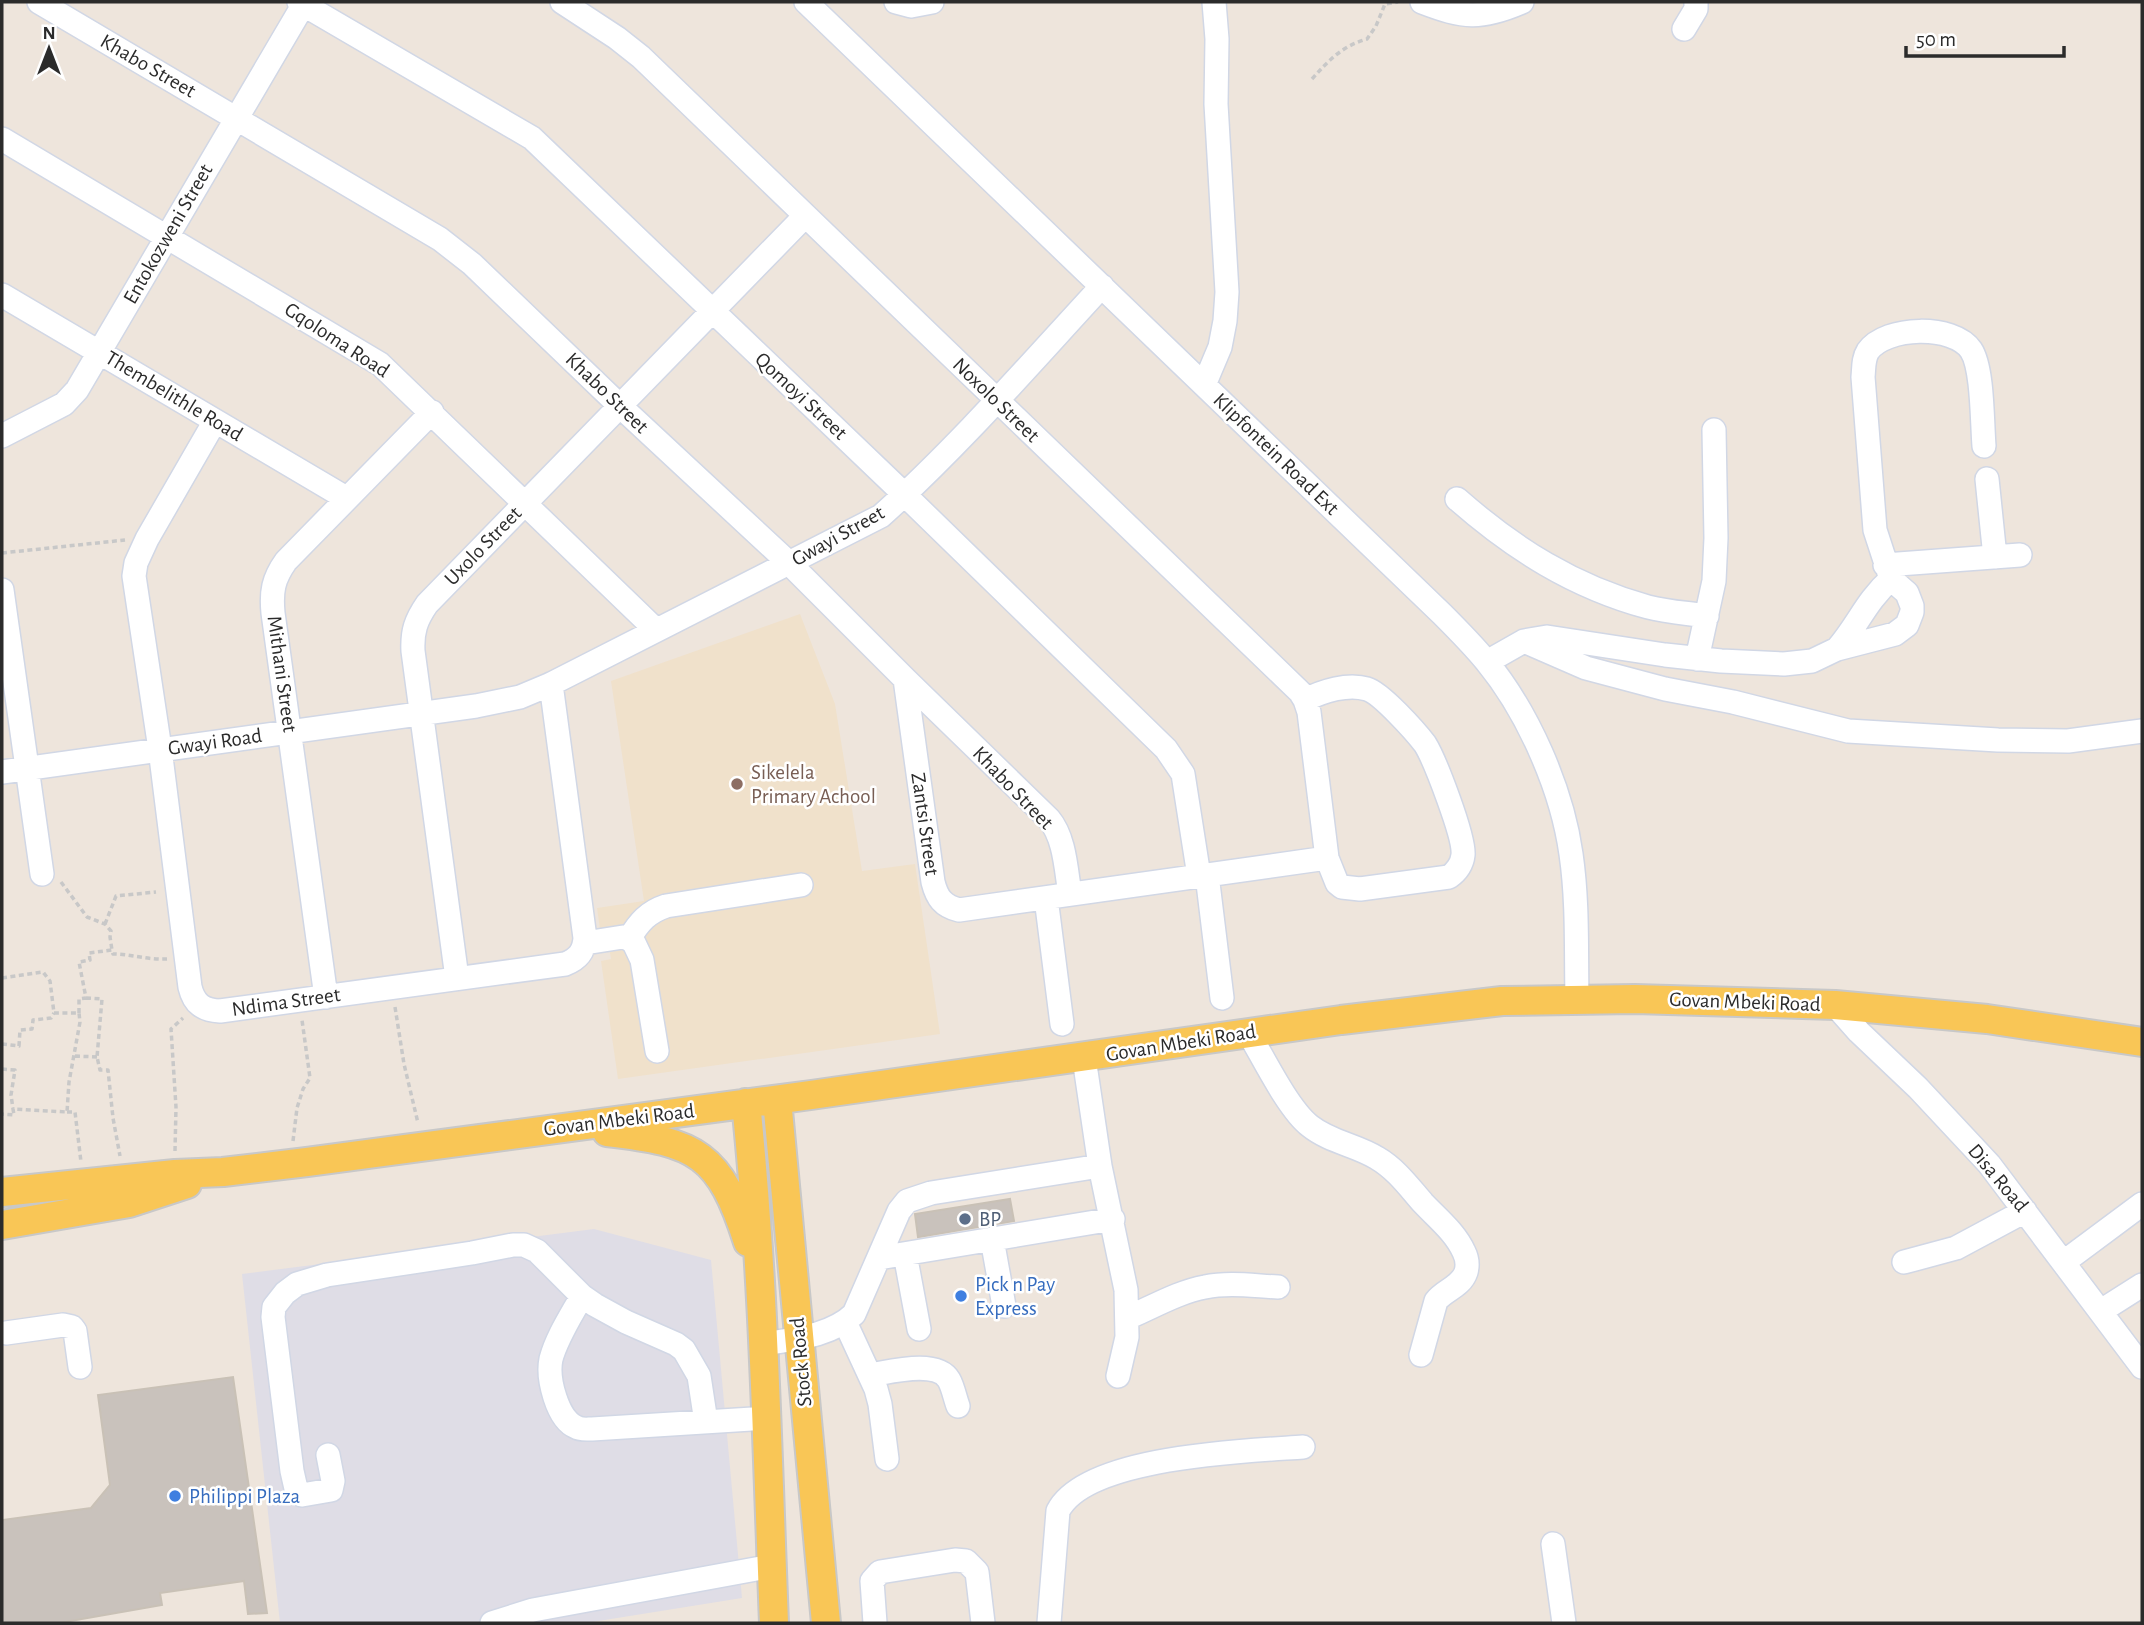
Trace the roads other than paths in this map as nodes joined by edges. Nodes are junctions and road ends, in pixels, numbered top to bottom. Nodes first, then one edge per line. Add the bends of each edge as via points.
1 (39, 2) edge
2 (562, 2) edge
3 (806, 2) edge
4 (896, 2) edge
5 (932, 2) edge
6 (1214, 2) edge
7 (1422, 2) edge
8 (1522, 2) edge
9 (1696, 2) edge
10 (303, 3) edge
11 (828, 12) edge
12 (1684, 29) dead end
13 (237, 118) junction
14 (2, 139) edge
15 (805, 216) junction
16 (167, 236) junction
17 (1102, 286) junction
18 (2, 295) edge
19 (712, 312) junction
20 (100, 352) junction
21 (1204, 385) junction
22 (997, 401) junction
23 (620, 406) junction
24 (432, 412) junction
25 (215, 421) junction
26 (1714, 430) dead end
27 (2, 436) edge
28 (1984, 446) dead end
29 (1987, 479) dead end
30 (905, 495) junction
31 (346, 498) junction
32 (1457, 499) dead end
33 (525, 503) junction
34 (2020, 555) dead end
35 (1995, 557) junction
36 (789, 563) junction
37 (1888, 572) junction
38 (2, 590) edge
39 (1707, 616) junction
40 (656, 630) junction
41 (1524, 641) junction
42 (1837, 649) junction
43 (1698, 659) junction
44 (1487, 662) junction
45 (905, 679) junction
46 (551, 684) junction
47 (1305, 700) junction
48 (420, 713) junction
49 (2142, 731) edge
50 (289, 732) junction
51 (160, 750) junction
52 (27, 768) junction
53 (2, 772) edge
54 (1328, 858) junction
55 (42, 874) road end
56 (1203, 876) junction
57 (802, 885) dead end
58 (1070, 894) junction
59 (1046, 898) junction
60 (629, 939) junction
61 (585, 943) junction
62 (457, 978) junction
63 (326, 997) junction
64 (1222, 998) dead end
65 (1577, 999) junction
66 (1835, 1005) junction
67 (1062, 1024) dead end
68 (1248, 1032) junction
69 (2142, 1042) edge
70 (657, 1051) dead end
71 (1084, 1058) junction
72 (777, 1100) junction
73 (746, 1103) junction
74 (573, 1126) junction
75 (1100, 1166) junction
76 (223, 1172) junction
77 (2, 1192) edge
78 (2142, 1204) edge
79 (2025, 1211) junction
80 (1112, 1219) junction
81 (2, 1225) edge
82 (992, 1239) junction
83 (905, 1254) junction
84 (879, 1258) junction
85 (1904, 1262) dead end
86 (2064, 1262) junction
87 (760, 1282) junction
88 (2142, 1284) edge
89 (1278, 1287) dead end
90 (582, 1296) junction
91 (1004, 1306) dead end
92 (2101, 1311) junction
93 (1127, 1318) junction
94 (845, 1322) junction
95 (919, 1328) dead end
96 (6, 1333) dead end
97 (799, 1339) junction
98 (764, 1344) junction
99 (1421, 1355) dead end
100 (80, 1367) dead end
101 (2142, 1367) edge
102 (870, 1375) junction
103 (1118, 1377) dead end
104 (958, 1406) dead end
105 (767, 1418) junction
106 (706, 1422) junction
107 (1303, 1447) dead end
108 (328, 1455) dead end
109 (887, 1459) dead end
110 (1553, 1544) dead end
111 (772, 1566) junction
112 (492, 1623) edge
113 (774, 1623) edge
114 (826, 1623) edge
115 (876, 1623) edge
116 (983, 1623) edge
117 (1049, 1623) edge
118 (1564, 1623) edge

1 - 13 street, Khabo Street
2 - 15 street, Noxolo Street via 641,57
3 - 11 street, Klipfontein Road Ext
4 - 5 street
6 - 21 street via 1227,292 1220,347
7 - 8 street via 1472,16
9 - 12 street
10 - 13 street, Entokozweni Street
10 - 19 street, Qomoyi Street via 532,138
11 - 17 street, Klipfontein Road Ext
13 - 16 street, Entokozweni Street
13 - 23 street, Khabo Street via 440,239
14 - 16 street, Gqoloma Road
15 - 19 street, Uxolo Street
15 - 22 street, Noxolo Street
16 - 20 street, Entokozweni Street
16 - 24 street, Gqoloma Road via 362,352
17 - 21 street, Klipfontein Road Ext
17 - 22 street, Gwayi Street
18 - 20 street, Thembelithle Road
19 - 23 street, Uxolo Street
19 - 30 street, Qomoyi Street
20 - 25 street, Thembelithle Road
20 - 27 street, Entokozweni Street via 68,400
21 - 44 street, Klipfontein Road Ext
22 - 30 street, Gwayi Street
22 - 47 street, Noxolo Street
23 - 33 street, Uxolo Street
23 - 36 street, Khabo Street
24 - 31 street, Mithani Street
24 - 33 street, Gqoloma Road
25 - 31 street, Thembelithle Road
25 - 51 street via 136,563 134,576
26 - 39 street via 1716,538
28 - 37 street via 1978,367 1971,349 1958,339 1918,331 1881,340 1869,350 1863,377 1875,530
29 - 35 street
30 - 36 street, Gwayi Street via 881,516
30 - 56 street, Qomoyi Street via 1178,763
31 - 50 street, Mithani Street via 286,561 272,586
32 - 39 street via 1521,550 1574,579 1651,607
33 - 40 street, Gqoloma Road
33 - 48 street, Uxolo Street via 417,618 412,638
34 - 35 street
35 - 37 street
36 - 40 street, Gwayi Street
36 - 45 street, Khabo Street
37 - 42 street
37 - 42 street via 1911,600 1907,625 1895,634
38 - 52 street
39 - 43 street
40 - 46 street, Gwayi Street
41 - 43 street via 1559,638
41 - 44 street
41 - 49 street via 1586,668 1848,731 2068,741
42 - 43 street via 1812,661 1784,664
44 - 65 street, Klipfontein Road Ext via 1534,739 1561,806 1573,879
45 - 58 street, Khabo Street via 1053,824
45 - 59 street, Zantsi Street via 933,883 940,901 960,910
46 - 48 street, Gwayi Road via 505,701
46 - 61 street
47 - 54 street
47 - 54 street via 1357,686 1378,694 1431,755 1462,838 1459,866 1449,877 1360,889 1342,887
48 - 50 street, Gwayi Road
48 - 62 street, Uxolo Street
50 - 51 street, Gwayi Road
50 - 63 street, Mithani Street
51 - 52 street, Gwayi Road
51 - 63 street, Ndima Street via 190,987 198,1005 220,1011
52 - 53 street, Gwayi Road
52 - 55 street
54 - 56 street, Zantsi Street
56 - 58 street, Zantsi Street
56 - 64 street
57 - 60 street via 653,910
58 - 59 street, Zantsi Street
59 - 67 street
60 - 61 street
60 - 70 street via 640,951
61 - 62 street, Ndima Street via 579,957 565,964
62 - 63 street, Ndima Street
65 - 66 main road, Govan Mbeki Road
65 - 68 main road, Govan Mbeki Road via 1502,1001
66 - 69 main road, Govan Mbeki Road via 1987,1019
66 - 79 street, Disa Road via 1989,1164
68 - 71 main road, Govan Mbeki Road
68 - 99 street via 1304,1121 1387,1164 1463,1249 1466,1273 1436,1301
71 - 72 main road, Govan Mbeki Road
71 - 75 street
72 - 73 main road, Govan Mbeki Road
72 - 97 main road, Stock Road
73 - 74 main road, Govan Mbeki Road
73 - 87 main road, Stock Road
74 - 76 main road, Govan Mbeki Road
74 - 87 main road via 645,1136 674,1144 707,1162 729,1191
75 - 80 street
75 - 84 street via 916,1196 898,1211
76 - 77 main road, Govan Mbeki Road
76 - 81 main road, Govan Mbeki Road via 129,1203
78 - 86 street
79 - 85 street via 1956,1248
79 - 86 street, Disa Road
80 - 82 street
80 - 93 street
82 - 83 street
82 - 91 street
83 - 84 street
83 - 95 street
84 - 94 street via 858,1306
86 - 92 street, Disa Road
87 - 98 main road, Stock Road
88 - 92 street
89 - 93 street via 1204,1287
90 - 106 street via 684,1350 699,1376
90 - 106 street via 550,1363 554,1396 568,1422 584,1429
90 - 108 street via 537,1251 524,1245 327,1275 297,1284 274,1307 273,1317 297,1493 331,1490
92 - 101 street, Disa Road
93 - 103 street
94 - 97 street
94 - 102 street
96 - 100 street via 72,1327
97 - 98 street
97 - 114 main road, Stock Road
98 - 105 main road, Stock Road
102 - 104 street via 935,1370 950,1380
102 - 109 street via 880,1405
105 - 106 street
105 - 111 main road, Stock Road
107 - 117 street via 1149,1463 1073,1491 1058,1511
110 - 118 street
111 - 112 street via 533,1610
111 - 113 main road, Stock Road
115 - 116 street via 872,1581 880,1572 955,1560 966,1561 977,1572

